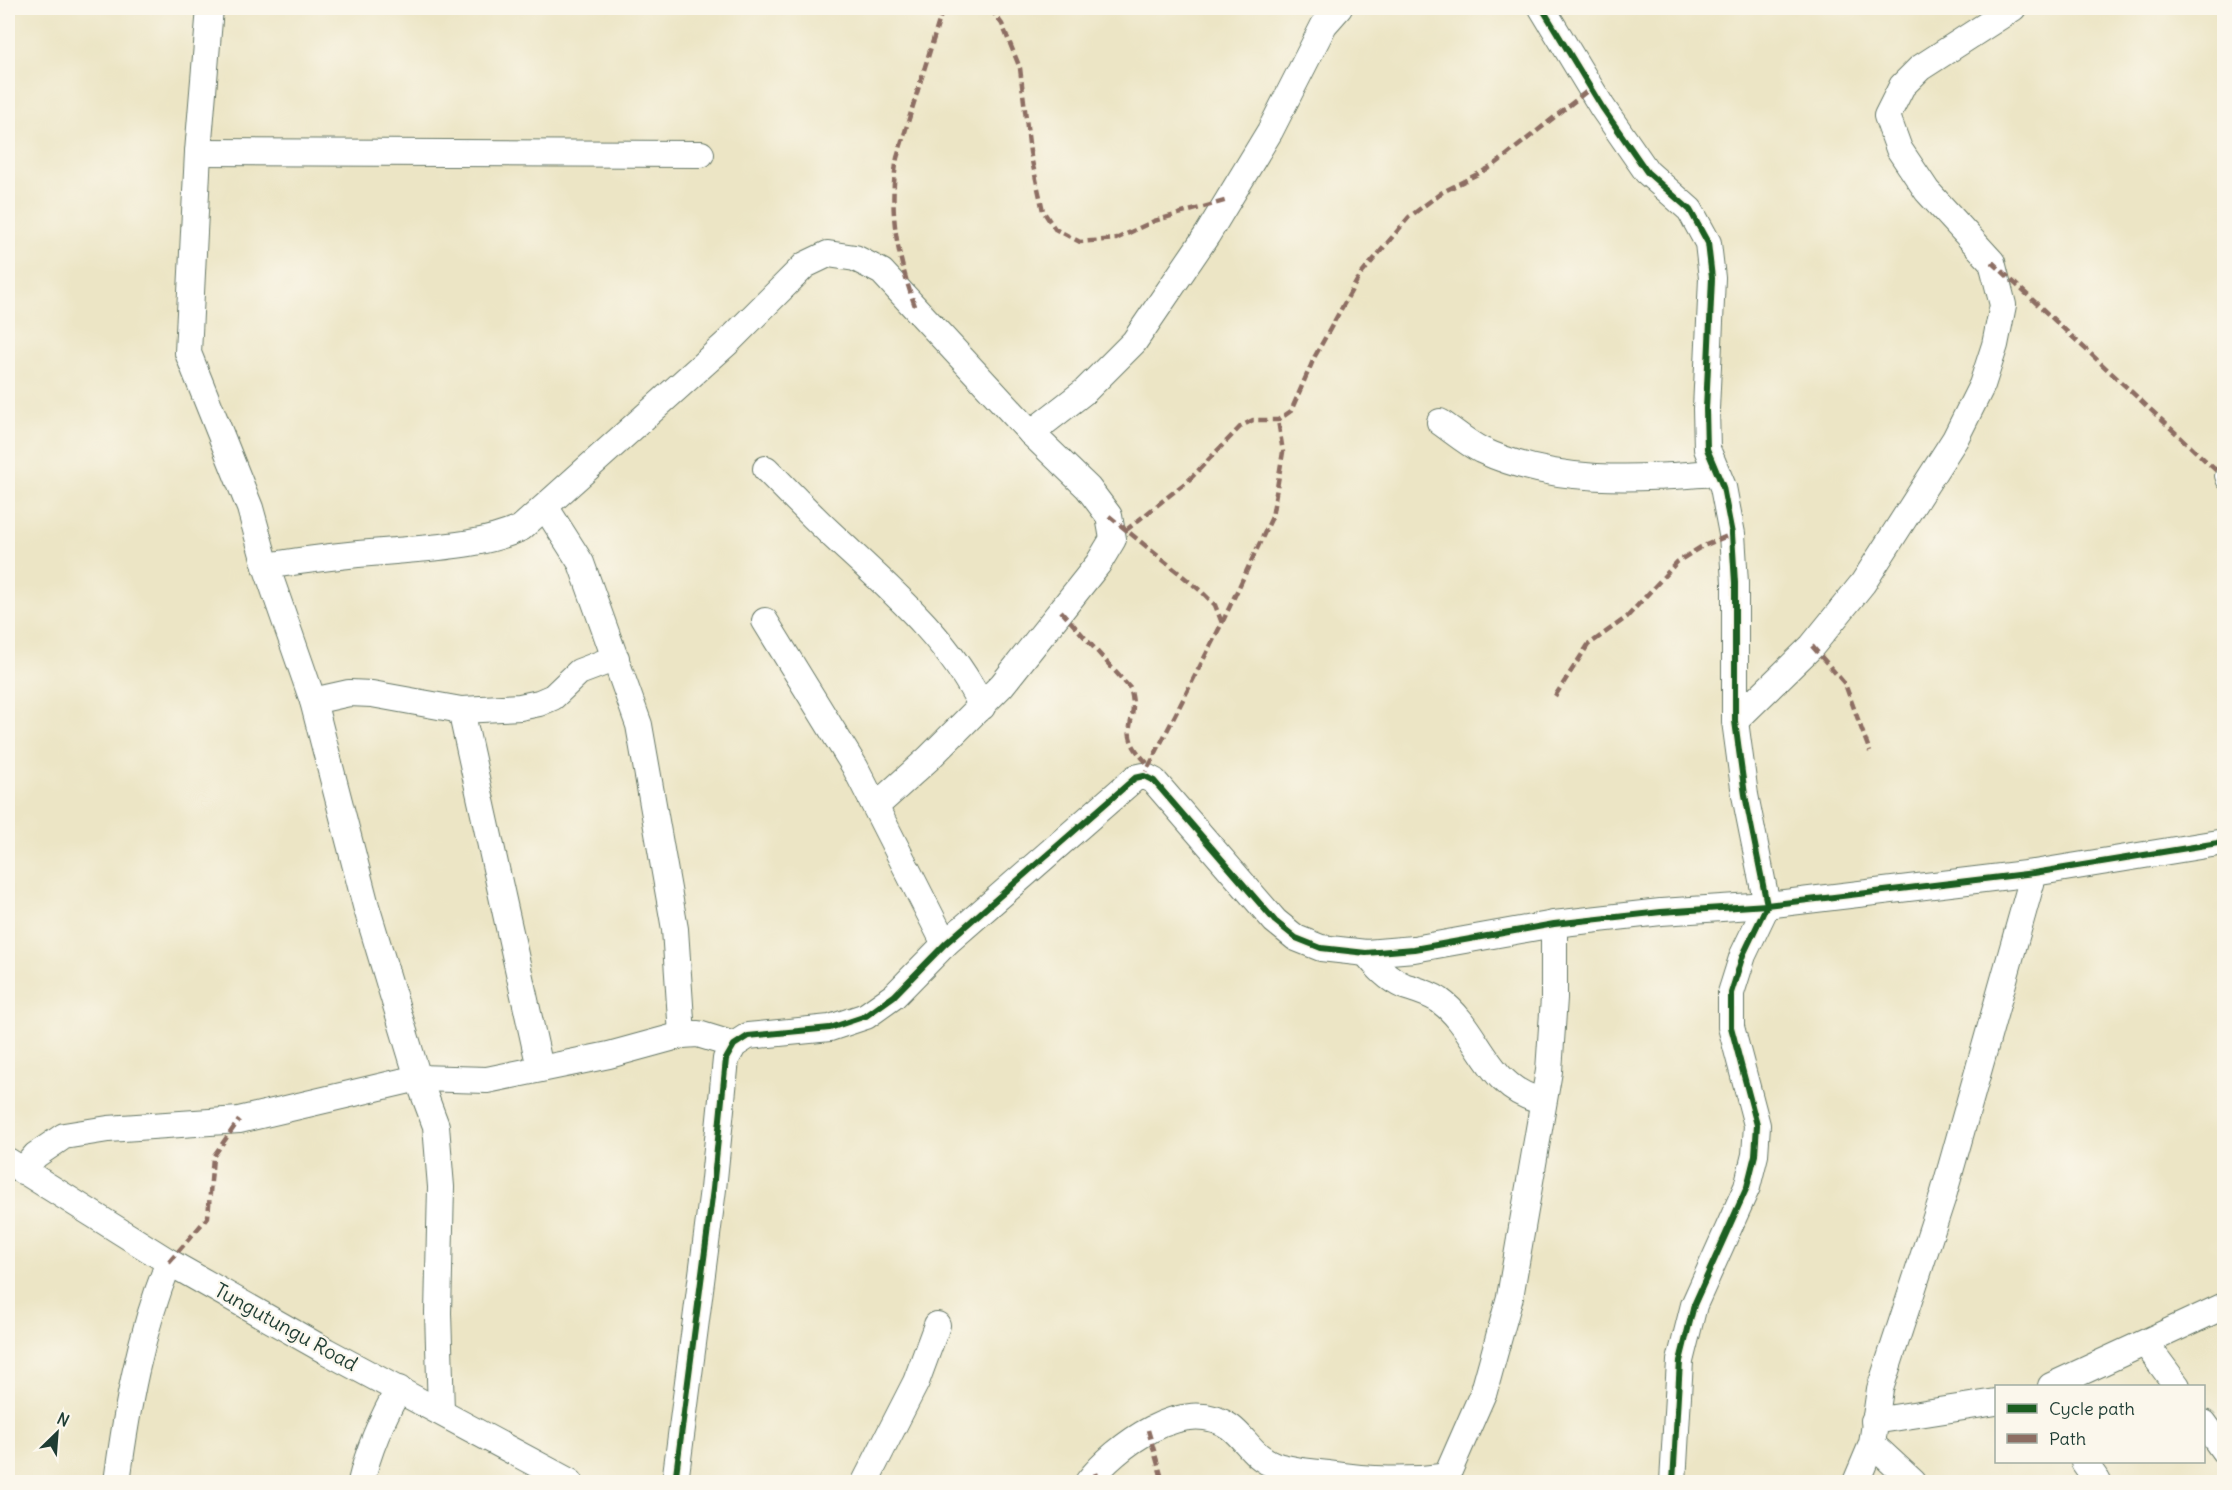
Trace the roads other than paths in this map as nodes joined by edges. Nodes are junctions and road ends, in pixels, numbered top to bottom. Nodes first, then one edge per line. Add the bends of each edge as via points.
1 (210, 8) edge
2 (1339, 8) edge
3 (1542, 8) edge
4 (2013, 8) edge
5 (198, 152) junction
6 (701, 154) dead end
7 (1440, 422) dead end
8 (1031, 434) junction
9 (766, 469) dead end
10 (2224, 469) edge
11 (1715, 473) junction
12 (2224, 482) edge
13 (546, 508) junction
14 (266, 566) junction
15 (765, 621) dead end
16 (616, 658) junction
17 (313, 701) junction
18 (982, 707) junction
19 (460, 710) junction
20 (1735, 721) junction
21 (876, 806) junction
22 (2224, 842) edge
23 (2034, 873) junction
24 (1767, 905) junction
25 (1554, 924) junction
26 (945, 944) junction
27 (1366, 953) junction
28 (682, 1035) junction
29 (734, 1045) junction
30 (540, 1068) junction
31 (418, 1078) junction
32 (1543, 1101) junction
33 (15, 1166) edge
34 (170, 1262) junction
35 (2224, 1306) edge
36 (937, 1325) dead end
37 (2146, 1344) junction
38 (2053, 1385) edge
39 (2176, 1385) edge
40 (399, 1389) junction
41 (1995, 1402) edge
42 (441, 1412) junction
43 (2205, 1424) edge
44 (1873, 1432) junction
45 (2224, 1451) edge
46 (2085, 1463) edge
47 (1446, 1479) edge
48 (117, 1482) edge
49 (361, 1482) edge
50 (570, 1482) edge
51 (675, 1482) edge
52 (865, 1482) edge
53 (1088, 1482) edge
54 (1673, 1482) edge
55 (1856, 1482) edge
56 (1913, 1482) edge
57 (2098, 1482) edge

1 - 5 street
2 - 8 street via 1324,25 1270,131 1212,227 1134,342 1085,391
3 - 11 street via 1647,172 1689,210 1708,243 1712,278 1707,449
4 - 20 street via 1920,68 1902,86 1887,116 1899,149 1927,191 1992,262 2003,305 1982,385 1955,439 1863,583 1812,645
5 - 6 street
5 - 14 street via 188,353 250,508
7 - 11 street via 1479,449 1520,465 1571,477 1636,479
8 - 13 street via 882,272 855,258 828,254 805,265 727,343
8 - 18 street via 1088,488 1108,516 1113,539 1029,654
9 - 18 street via 923,623 951,655
10 - 12 lane
11 - 20 street via 1729,509 1732,534
13 - 14 street via 521,528 497,539
13 - 16 street via 581,563
14 - 17 street
15 - 21 street
16 - 19 street via 579,672 553,697 539,703 486,711
16 - 28 street via 639,724 666,872 675,929
17 - 19 street via 349,693 372,694
17 - 31 street via 366,906
18 - 21 street
19 - 30 street
20 - 24 street
21 - 26 street
22 - 23 street
23 - 24 street
23 - 44 street via 1943,1196 1883,1378
24 - 25 street
24 - 54 street via 1743,955 1731,993 1731,1027 1757,1125 1755,1155 1747,1187 1694,1305 1680,1361
25 - 27 street via 1445,945
25 - 32 street via 1554,998
26 - 27 street via 1120,790 1144,776 1164,791 1275,921 1296,938 1322,948
26 - 29 street via 894,996 866,1016 830,1028 748,1036
27 - 32 street via 1390,978 1438,1000 1455,1015 1509,1086 1521,1095
28 - 29 street via 698,1034
28 - 30 street
29 - 51 street via 726,1059
30 - 31 street via 487,1080
31 - 33 street via 239,1120 64,1136
31 - 42 street via 436,1126 441,1187
32 - 47 street via 1510,1297 1484,1391
33 - 34 street, Tungutungu Road
34 - 40 street, Tungutungu Road
34 - 48 street via 153,1301 140,1348
35 - 37 street
36 - 52 street via 916,1382
37 - 38 street
37 - 39 street
40 - 42 street, Tungutungu Road
40 - 49 street via 368,1449
41 - 44 street
42 - 50 street, Tungutungu Road
43 - 45 street
44 - 55 street
44 - 56 street
46 - 57 street
47 - 53 street via 1377,1481 1298,1471 1272,1464 1257,1455 1229,1426 1203,1417 1169,1420 1148,1430 1120,1450

